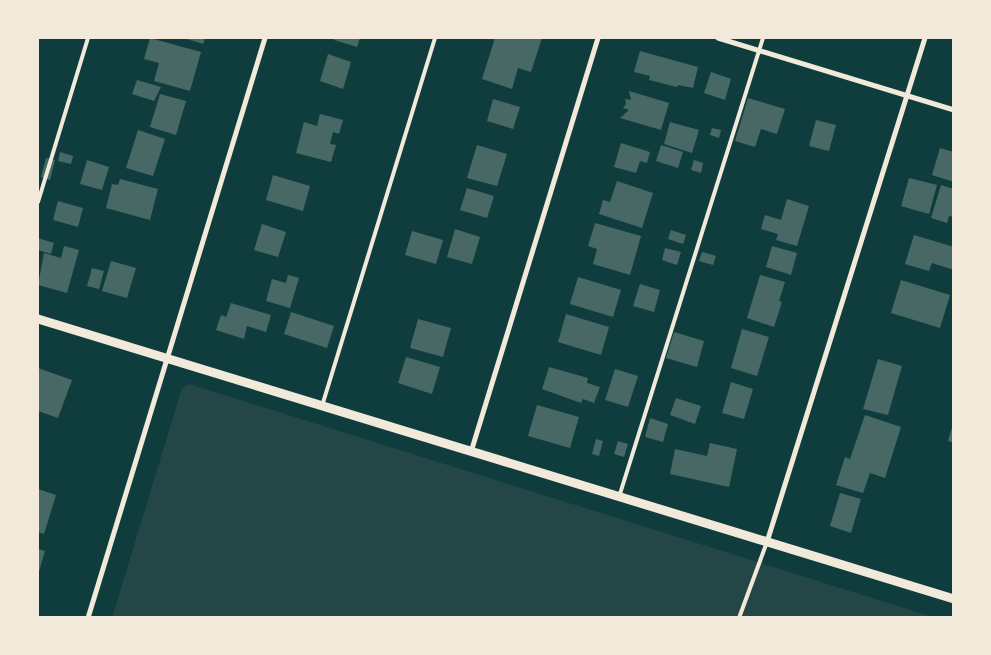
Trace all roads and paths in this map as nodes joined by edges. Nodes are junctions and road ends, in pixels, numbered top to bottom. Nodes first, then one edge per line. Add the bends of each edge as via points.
1 (88, 38) edge
2 (265, 38) edge
3 (435, 38) edge
4 (598, 38) edge
5 (718, 38) edge
6 (762, 38) edge
7 (925, 38) edge
8 (759, 50) junction
9 (907, 95) junction
10 (954, 110) edge
11 (38, 202) edge
12 (38, 319) edge
13 (168, 359) junction
14 (322, 406) junction
15 (471, 452) junction
16 (619, 497) junction
17 (767, 542) junction
18 (954, 599) edge
19 (88, 618) edge
20 (739, 618) edge

1 - 11 lane
2 - 13 street
3 - 14 lane
4 - 15 street
5 - 8 street
6 - 8 lane
7 - 9 street
8 - 9 street
8 - 16 lane
9 - 10 street
9 - 17 street
12 - 13 street
13 - 14 street
13 - 19 street
14 - 15 street
15 - 16 street
16 - 17 street
17 - 18 street
17 - 20 lane

